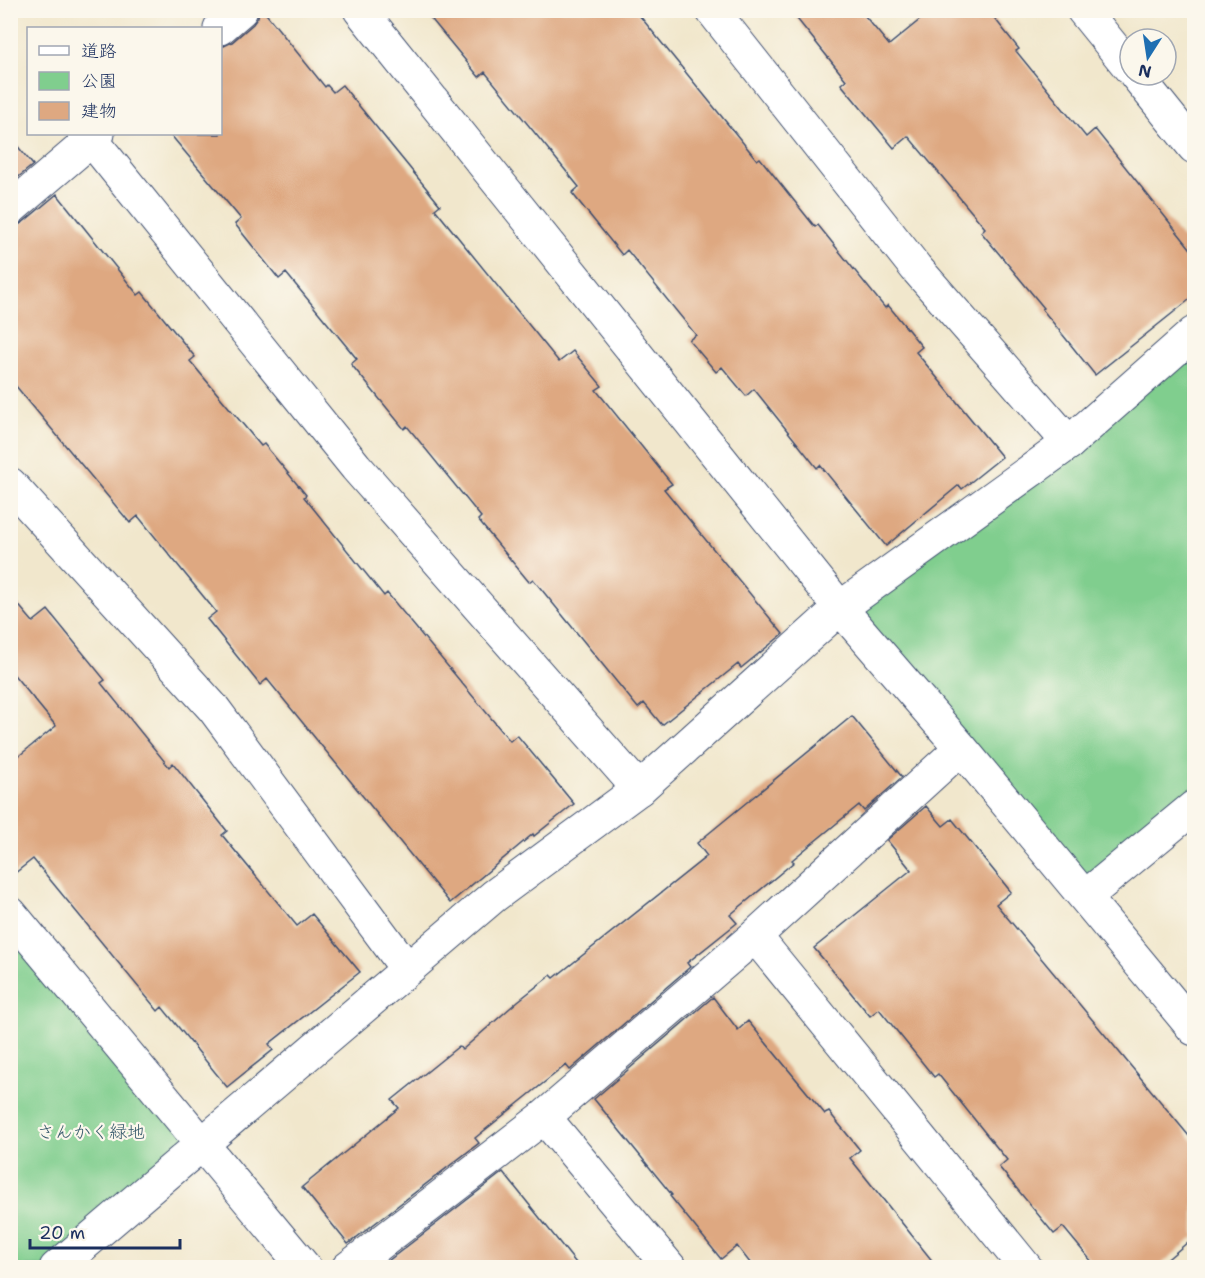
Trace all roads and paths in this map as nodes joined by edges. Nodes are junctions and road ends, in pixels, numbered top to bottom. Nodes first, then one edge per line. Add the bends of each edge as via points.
1 (241, 10) edge
2 (360, 10) edge
3 (712, 10) edge
4 (1083, 10) edge
5 (221, 27) edge
6 (1118, 53) edge
7 (1146, 87) edge
8 (94, 136) edge
9 (1194, 147) edge
10 (10, 209) edge
11 (1194, 333) edge
12 (1069, 443) junction
13 (10, 484) edge
14 (840, 608) junction
15 (961, 748) junction
16 (639, 789) junction
17 (1194, 807) edge
18 (1085, 897) junction
19 (10, 913) edge
20 (755, 936) junction
21 (407, 969) junction
22 (1194, 1029) edge
23 (544, 1117) junction
24 (202, 1143) junction
25 (56, 1268) edge
26 (305, 1268) edge
27 (348, 1268) edge
28 (670, 1268) edge
29 (1026, 1268) edge

1 - 5 street
2 - 14 street
3 - 12 street via 916,268
4 - 6 street
7 - 9 street
8 - 10 street
8 - 16 street via 356,467
11 - 12 street
12 - 14 street
13 - 21 street via 214,709
14 - 15 street
14 - 16 street
15 - 18 street
15 - 20 street
16 - 21 street via 494,896
17 - 18 street
18 - 22 street
19 - 24 street
20 - 23 street
20 - 29 street
21 - 24 street
23 - 27 street
23 - 28 street
24 - 25 street
24 - 26 street

